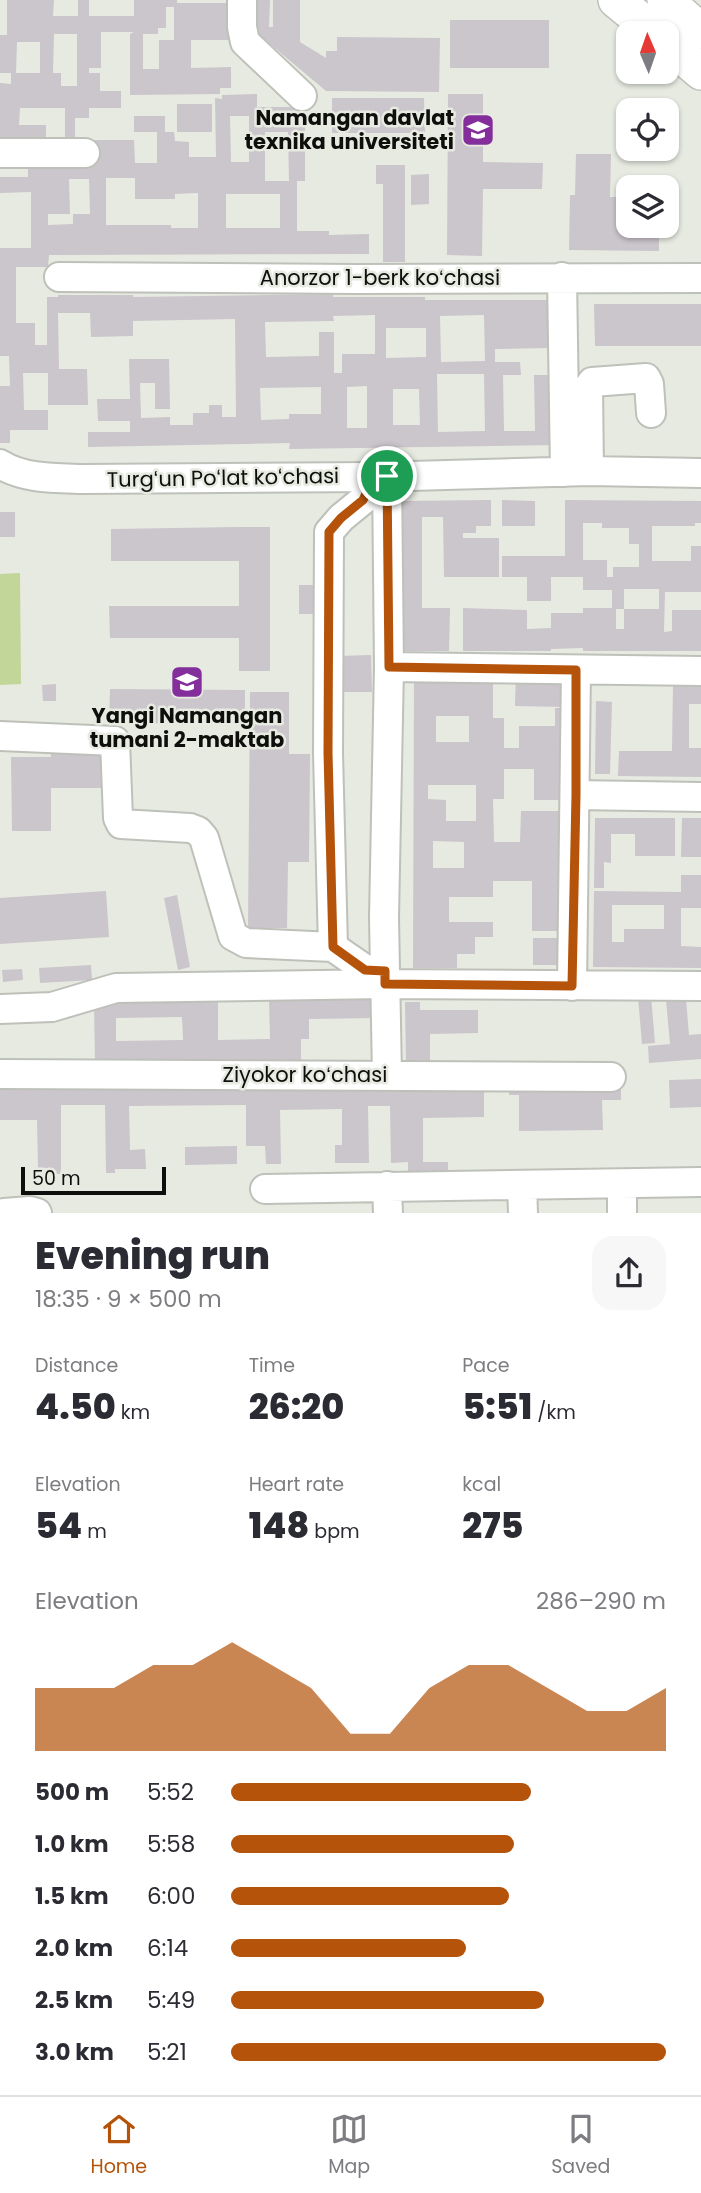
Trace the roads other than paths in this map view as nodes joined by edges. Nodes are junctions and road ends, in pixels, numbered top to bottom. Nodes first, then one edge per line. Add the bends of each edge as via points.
1 (242, 0) edge
2 (616, 0) edge
3 (665, 0) edge
4 (641, 21) edge
5 (691, 30) edge
6 (701, 72) edge
7 (302, 96) dead end
8 (0, 153) edge
9 (85, 153) dead end
10 (59, 277) dead end
11 (562, 277) junction
12 (701, 278) edge
13 (651, 414) dead end
14 (0, 464) edge
15 (577, 472) junction
16 (701, 473) edge
17 (380, 476) junction
18 (389, 667) junction
19 (576, 670) junction
20 (701, 671) edge
21 (0, 736) edge
22 (576, 795) junction
23 (701, 797) edge
24 (333, 947) junction
25 (385, 977) junction
26 (572, 986) junction
27 (701, 986) edge
28 (0, 1009) edge
29 (0, 1074) edge
30 (387, 1075) junction
31 (611, 1077) dead end
32 (701, 1182) edge
33 (622, 1184) junction
34 (522, 1185) junction
35 (265, 1189) dead end
36 (388, 1199) edge
37 (4, 1213) edge
38 (37, 1213) edge
39 (523, 1213) edge
40 (622, 1213) edge

1 - 7 street via 245,42
2 - 4 main road
3 - 5 main road
5 - 6 main road
8 - 9 street
10 - 11 street, Anorzor 1-berk koʻchasi
11 - 12 street, Anorzor 1-berk koʻchasi
11 - 15 street
13 - 15 street via 646,378 592,382
14 - 17 street, Turgʻun Poʻlat koʻchasi via 38,476 83,479
15 - 16 street, Turgʻun Poʻlat koʻchasi
15 - 17 street, Turgʻun Poʻlat koʻchasi
17 - 18 street
17 - 24 street via 363,500 329,532
18 - 19 street
18 - 25 street
19 - 20 street
19 - 22 street
21 - 24 street via 115,741 121,824 198,831 233,936 246,943
22 - 23 street
22 - 26 street
24 - 25 street via 365,970
25 - 26 street
25 - 28 street via 116,988 52,1007
25 - 30 street
26 - 27 street
29 - 30 street, Ziyokor koʻchasi
30 - 31 street, Ziyokor koʻchasi
32 - 33 street
33 - 34 street
33 - 40 street
34 - 36 street
34 - 39 street
35 - 36 street
37 - 38 street

